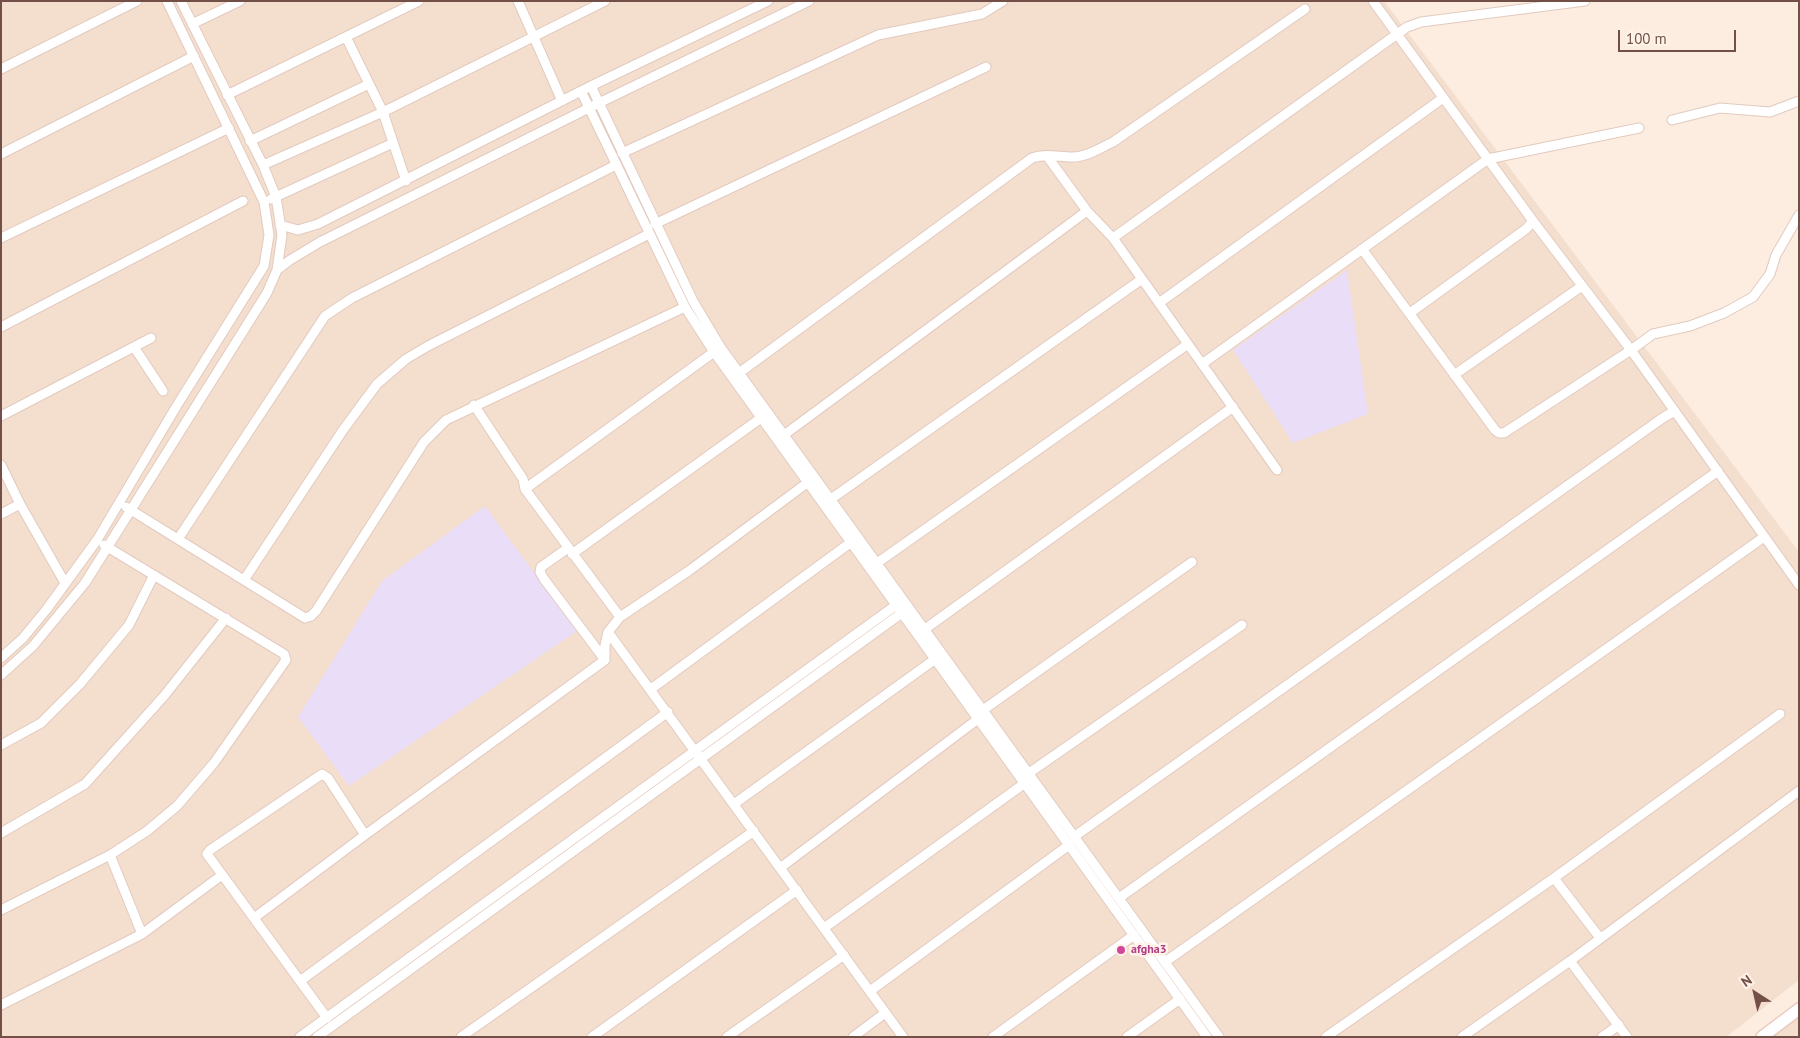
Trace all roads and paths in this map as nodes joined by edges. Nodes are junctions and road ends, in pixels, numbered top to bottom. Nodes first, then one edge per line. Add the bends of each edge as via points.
1 (137, 1) edge
2 (167, 1) edge
3 (181, 1) edge
4 (240, 1) edge
5 (419, 1) edge
6 (518, 1) edge
7 (605, 1) edge
8 (768, 1) edge
9 (809, 1) edge
10 (1003, 1) edge
11 (1372, 1) edge
12 (1585, 1) edge
13 (1305, 9) dead end
14 (192, 24) junction
15 (1397, 35) junction
16 (534, 36) junction
17 (346, 37) junction
18 (194, 56) junction
19 (986, 67) dead end
20 (1, 70) edge
21 (369, 84) junction
22 (591, 86) junction
23 (581, 91) junction
24 (227, 95) junction
25 (1443, 98) junction
26 (562, 101) junction
27 (1799, 101) edge
28 (599, 103) junction
29 (589, 108) junction
30 (383, 112) junction
31 (1672, 120) dead end
32 (229, 128) junction
33 (1639, 128) dead end
34 (250, 141) junction
35 (394, 143) junction
36 (622, 153) junction
37 (1, 154) edge
38 (1047, 156) junction
39 (1488, 159) junction
40 (616, 165) junction
41 (263, 166) junction
42 (406, 181) junction
43 (276, 197) junction
44 (243, 201) dead end
45 (264, 202) junction
46 (1088, 211) junction
47 (1799, 215) edge
48 (1533, 221) junction
49 (655, 224) junction
50 (280, 225) junction
51 (649, 234) junction
52 (1, 238) edge
53 (1113, 238) junction
54 (1362, 249) junction
55 (276, 270) junction
56 (1142, 279) junction
57 (1582, 286) junction
58 (1159, 303) junction
59 (685, 307) junction
60 (1410, 313) junction
61 (698, 318) junction
62 (1, 327) edge
63 (151, 338) dead end
64 (1188, 344) junction
65 (134, 347) junction
66 (1631, 350) junction
67 (714, 352) junction
68 (1202, 364) junction
69 (739, 373) junction
70 (1454, 375) junction
71 (163, 391) dead end
72 (474, 406) junction
73 (1233, 407) junction
74 (1675, 412) junction
75 (1, 416) edge
76 (761, 418) junction
77 (784, 435) junction
78 (1, 465) edge
79 (1278, 470) dead end
80 (1718, 471) junction
81 (807, 483) junction
82 (525, 489) junction
83 (831, 499) junction
84 (120, 503) junction
85 (20, 504) junction
86 (131, 510) junction
87 (1, 514) edge
88 (1764, 537) junction
89 (178, 539) junction
90 (97, 540) junction
91 (850, 543) junction
92 (108, 547) junction
93 (570, 551) junction
94 (1192, 562) dead end
95 (877, 564) junction
96 (154, 575) junction
97 (244, 580) junction
98 (65, 583) junction
99 (1799, 585) edge
100 (899, 602) junction
101 (905, 611) junction
102 (620, 617) junction
103 (226, 618) junction
104 (1242, 625) dead end
105 (925, 629) junction
106 (608, 632) junction
107 (1, 658) edge
108 (605, 660) junction
109 (934, 660) junction
110 (1, 675) edge
111 (651, 689) junction
112 (983, 710) junction
113 (668, 712) junction
114 (1780, 714) dead end
115 (978, 719) junction
116 (1, 745) edge
117 (695, 750) junction
118 (701, 759) junction
119 (1029, 773) junction
120 (1025, 783) junction
121 (1799, 791) edge
122 (734, 804) junction
123 (754, 831) junction
124 (1, 833) edge
125 (365, 834) junction
126 (1075, 836) junction
127 (1068, 844) junction
128 (110, 855) junction
129 (780, 868) junction
130 (222, 875) junction
131 (1554, 878) junction
132 (797, 890) junction
133 (1119, 898) junction
134 (1, 910) edge
135 (254, 918) junction
136 (824, 928) junction
137 (142, 934) junction
138 (1134, 935) junction
139 (1600, 938) junction
140 (844, 955) junction
141 (1570, 961) junction
142 (1165, 962) junction
143 (300, 981) junction
144 (870, 991) junction
145 (1180, 999) junction
146 (1, 1005) edge
147 (1799, 1009) edge
148 (885, 1013) junction
149 (327, 1018) junction
150 (1209, 1023) junction
151 (1619, 1025) junction
152 (1205, 1033) edge
153 (314, 1034) edge
154 (300, 1037) edge
155 (461, 1037) edge
156 (592, 1037) edge
157 (728, 1037) edge
158 (853, 1037) edge
159 (903, 1037) edge
160 (993, 1037) edge
161 (1127, 1037) edge
162 (1219, 1037) edge
163 (1326, 1037) edge
164 (1462, 1037) edge
165 (1602, 1037) edge
166 (1627, 1037) edge
167 (1762, 1037) edge

1 - 20 street
2 - 18 street
3 - 14 street
4 - 14 street
5 - 17 street
6 - 16 street
7 - 16 street
8 - 22 street
9 - 28 street
10 - 36 street via 982,14 878,35
11 - 15 street
12 - 15 street via 1421,22
13 - 38 street via 1113,142 1084,156
14 - 24 street
15 - 25 street
15 - 53 street
16 - 26 street
16 - 30 street
17 - 21 street
17 - 24 street
18 - 32 street
18 - 37 street
19 - 49 street
21 - 30 street
21 - 34 street
22 - 23 street
22 - 28 street
23 - 26 street
23 - 29 street
24 - 34 street
25 - 39 street
25 - 58 street
26 - 42 street
27 - 31 street via 1770,112 1720,108
28 - 29 street
28 - 36 street
29 - 40 street
29 - 55 street via 320,242
30 - 35 street
30 - 41 street
32 - 45 street
32 - 52 street
33 - 39 street
34 - 41 street
35 - 42 street
35 - 43 street
36 - 49 street
38 - 46 street
38 - 69 street via 1032,158
39 - 48 street
39 - 54 street
40 - 51 street
40 - 89 street via 352,298 326,316
41 - 43 street
42 - 50 street via 311,227 298,230
43 - 45 street
43 - 50 street
44 - 62 street
45 - 84 street via 269,235 264,266
46 - 53 street
46 - 77 street
47 - 66 street via 1776,255 1770,274 1753,297 1690,326 1652,334
48 - 57 street
48 - 60 street
49 - 61 street
50 - 55 street via 282,235
51 - 59 street
51 - 97 street via 428,346 384,377 343,430
53 - 56 street
54 - 60 street
54 - 68 street
55 - 86 street via 267,292
56 - 58 street
56 - 83 street
57 - 66 street
57 - 70 street
58 - 64 street
59 - 61 street
59 - 72 street
60 - 70 street
61 - 67 street
61 - 69 street
63 - 65 street
64 - 68 street
64 - 95 street
65 - 71 street
65 - 75 street
66 - 70 street via 1504,433 1496,430
66 - 74 street
67 - 76 street
67 - 82 street
68 - 73 street
69 - 77 street
72 - 82 street via 523,479
72 - 97 street via 446,420 424,442 310,616 305,618
73 - 79 street
73 - 105 street
74 - 80 street
74 - 126 street
76 - 81 street
76 - 93 street
77 - 83 street
78 - 85 street
80 - 88 street
80 - 133 street
81 - 91 street
81 - 102 street via 690,570
82 - 93 street
83 - 95 street
84 - 86 street
84 - 90 street
85 - 87 street
85 - 98 street
86 - 89 street
86 - 92 street
88 - 99 street
88 - 142 street
89 - 97 street
90 - 92 street
90 - 98 street
91 - 100 street
91 - 111 street
92 - 96 street
92 - 110 street via 85,583 33,646
93 - 102 street
93 - 108 street via 541,567 540,572
94 - 112 street
95 - 100 street
96 - 103 street
96 - 116 street via 129,625 80,684 41,723
98 - 107 street via 23,638
100 - 101 street
100 - 117 street
101 - 105 street
101 - 109 street
101 - 118 street
102 - 106 street
103 - 124 street via 164,696 85,784
103 - 128 street via 284,654 284,666 214,763 177,806
104 - 119 street
105 - 112 street
106 - 108 street
106 - 111 street
108 - 125 street
109 - 115 street
109 - 122 street
111 - 113 street
112 - 119 street
113 - 117 street
113 - 143 street
114 - 131 street
115 - 120 street
115 - 129 street
117 - 118 street
117 - 149 street
118 - 122 street
118 - 153 street
119 - 126 street
120 - 127 street
120 - 136 street
121 - 139 street
122 - 123 street
123 - 129 street
123 - 155 street
125 - 130 street via 328,778 322,774 210,850 207,854
125 - 135 street
126 - 133 street
127 - 138 street
127 - 144 street
128 - 134 street
128 - 137 street
129 - 132 street
130 - 135 street
130 - 137 street
131 - 139 street
131 - 163 street
132 - 136 street
132 - 156 street
133 - 142 street
135 - 143 street
136 - 140 street
137 - 146 street
138 - 145 street
138 - 160 street
139 - 141 street
140 - 144 street
140 - 157 street
141 - 151 street
141 - 164 street
142 - 150 street
143 - 149 street
144 - 148 street
145 - 152 street
145 - 161 street
147 - 167 main road
148 - 158 street
148 - 159 street
149 - 153 street
150 - 152 street
150 - 162 street
151 - 165 street
151 - 166 street
153 - 154 street

